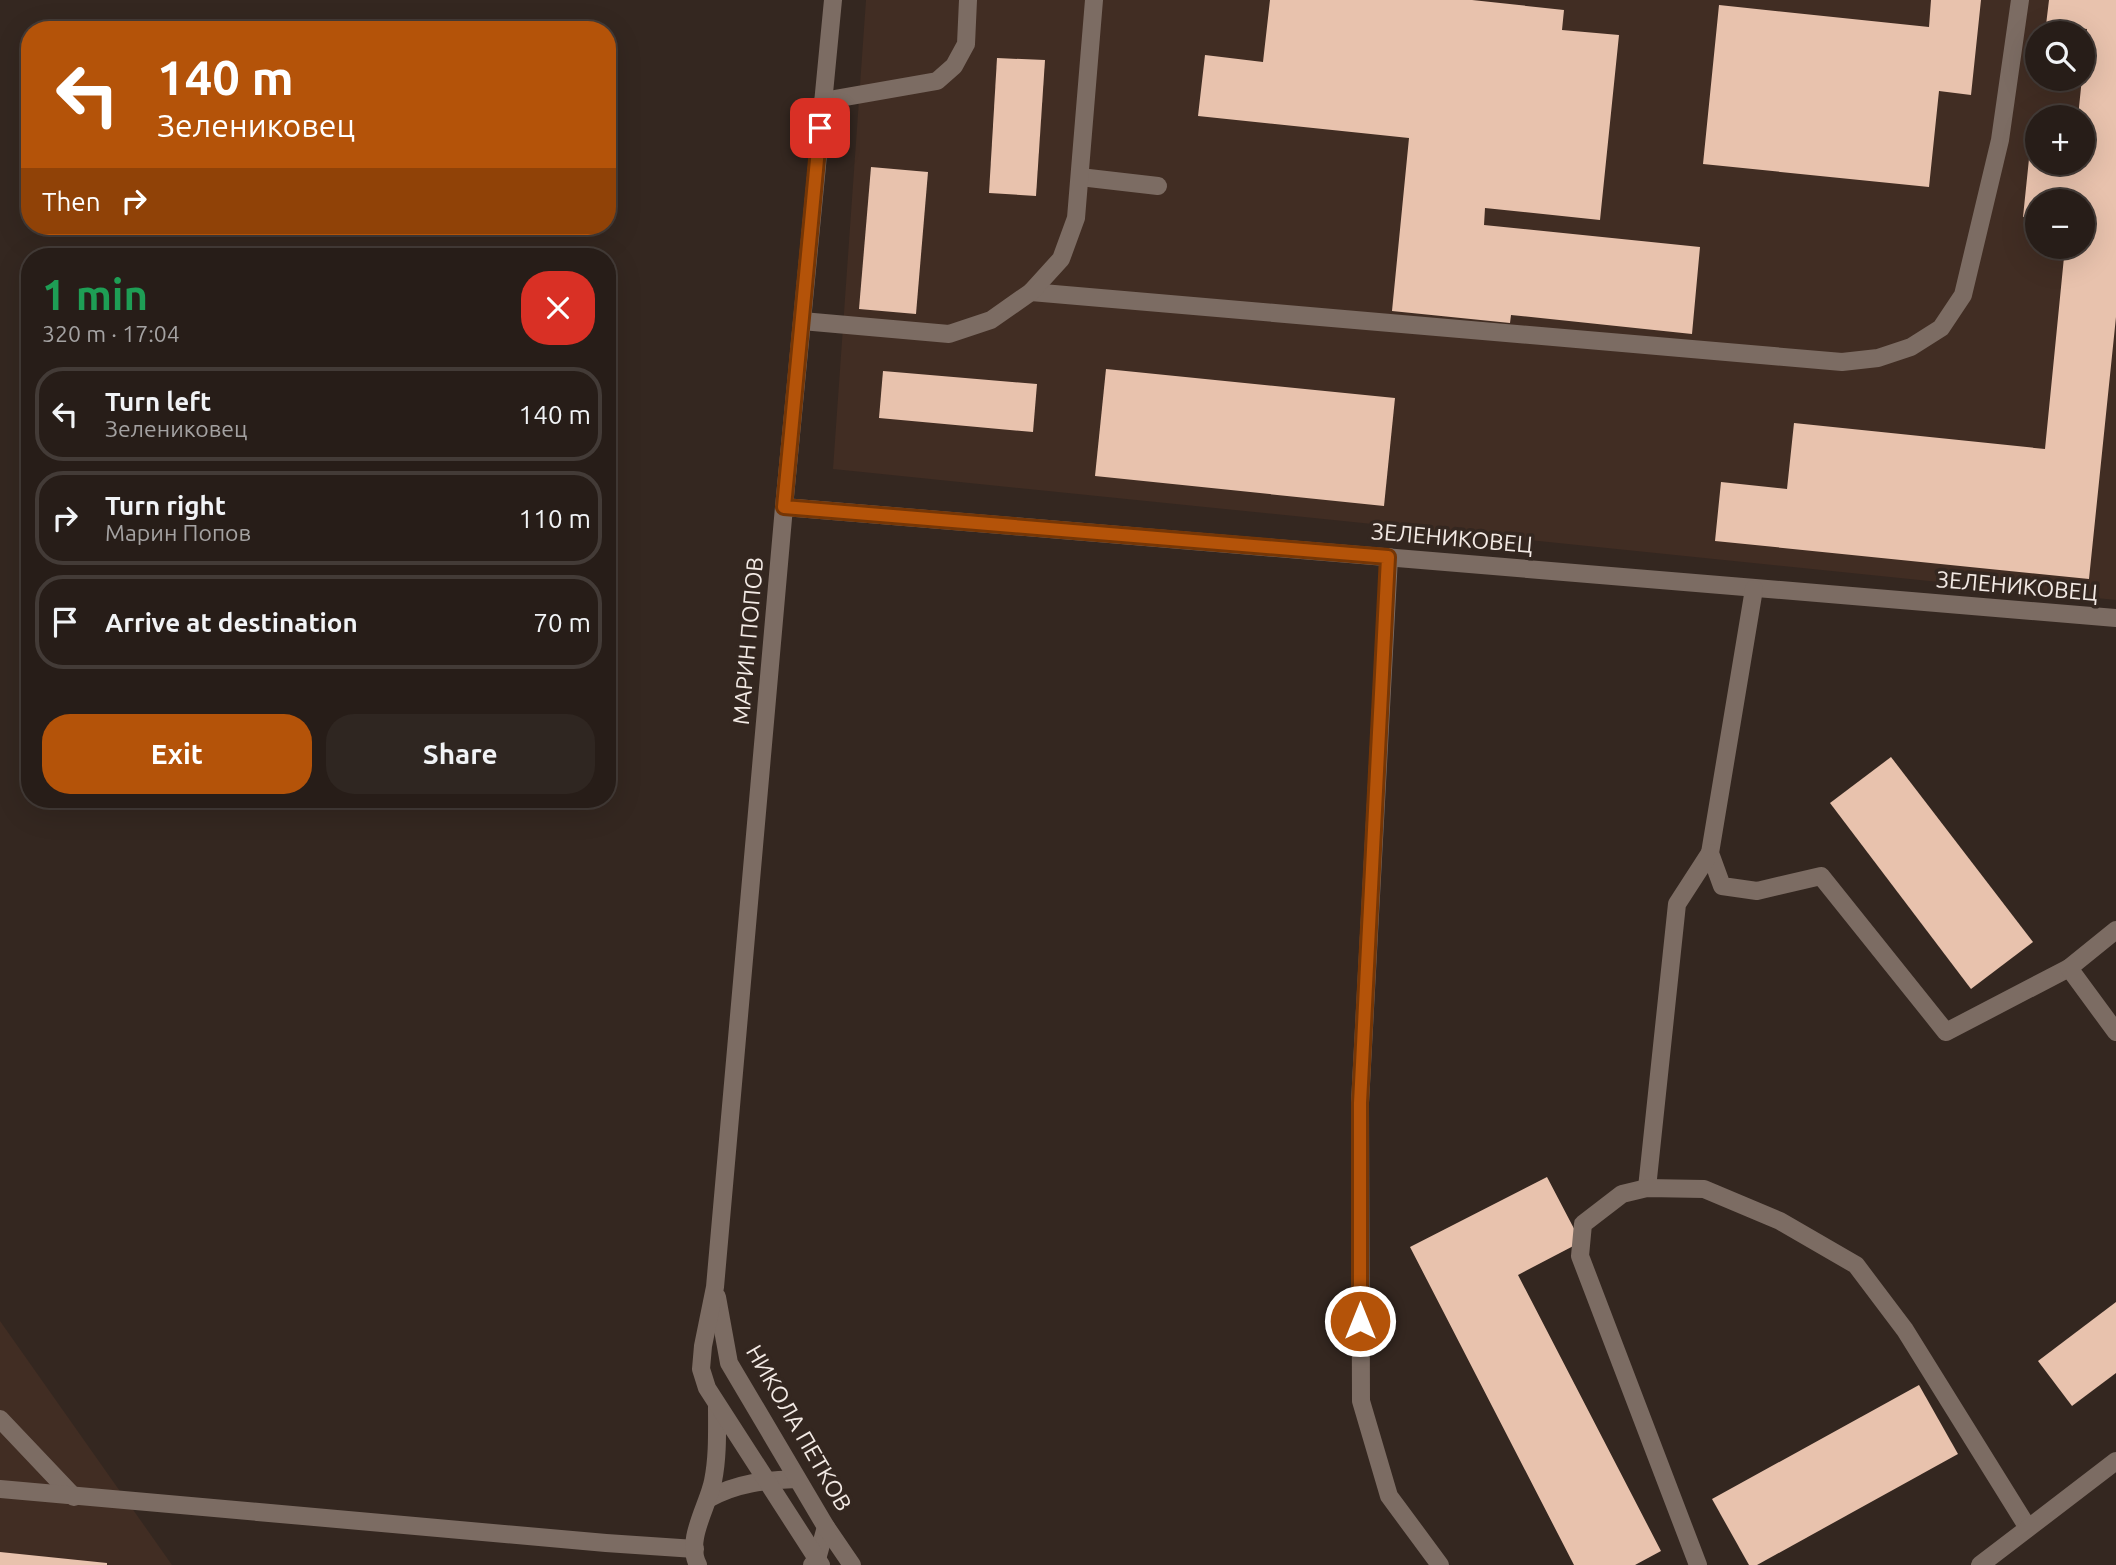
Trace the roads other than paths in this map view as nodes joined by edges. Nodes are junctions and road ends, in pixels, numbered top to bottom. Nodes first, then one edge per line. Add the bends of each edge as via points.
1 (833, 0) edge
2 (968, 0) edge
3 (1094, 0) edge
4 (2020, 0) edge
5 (823, 101) junction
6 (1080, 177) junction
7 (1158, 186) dead end
8 (1031, 292) junction
9 (802, 321) junction
10 (784, 507) junction
11 (1388, 557) junction
12 (1754, 589) junction
13 (2116, 618) edge
14 (1710, 853) junction
15 (2116, 929) edge
16 (2069, 968) junction
17 (2116, 1032) edge
18 (1647, 1188) junction
19 (715, 1287) junction
20 (717, 1405) junction
21 (0, 1419) edge
22 (2113, 1468) edge
23 (797, 1479) junction
24 (766, 1480) junction
25 (0, 1489) edge
26 (74, 1497) junction
27 (708, 1499) junction
28 (826, 1527) junction
29 (2028, 1528) junction
30 (696, 1560) edge
31 (816, 1563) edge
32 (852, 1565) edge
33 (1440, 1565) edge
34 (1698, 1565) edge
35 (1980, 1565) edge

1 - 5 street, МАРИН ПОПОВ
2 - 5 street via 966,44 954,66 937,81
3 - 6 street
4 - 8 street via 2000,140 1963,295 1941,328 1911,347 1878,358 1842,362
5 - 9 street, МАРИН ПОПОВ
6 - 7 street
6 - 8 street via 1076,218 1061,259
8 - 9 street via 991,320 949,334
9 - 10 street, МАРИН ПОПОВ
10 - 11 street, ЗЕЛЕНИКОВЕЦ
10 - 19 street, МАРИН ПОПОВ
11 - 12 street, ЗЕЛЕНИКОВЕЦ
11 - 33 street via 1360,1103 1361,1401 1390,1496
12 - 13 street, ЗЕЛЕНИКОВЕЦ
12 - 14 street
14 - 16 street via 1721,886 1757,891 1821,876 1946,1032
14 - 18 street via 1677,904
15 - 16 street
16 - 17 street
18 - 29 street via 1704,1189 1780,1221 1856,1265 1905,1330
18 - 34 street via 1622,1194 1583,1224 1580,1256
19 - 20 street via 701,1369
19 - 23 street, НИКОЛА ПЕТКОВ via 729,1363
20 - 24 street
20 - 27 street via 718,1439
21 - 26 street
22 - 29 street
23 - 24 street
23 - 28 street, НИКОЛА ПЕТКОВ
24 - 27 street via 724,1489
24 - 31 street
25 - 26 street
26 - 30 street via 606,1543
27 - 30 street via 701,1514
28 - 31 street
28 - 32 street, НИКОЛА ПЕТКОВ
29 - 35 street

